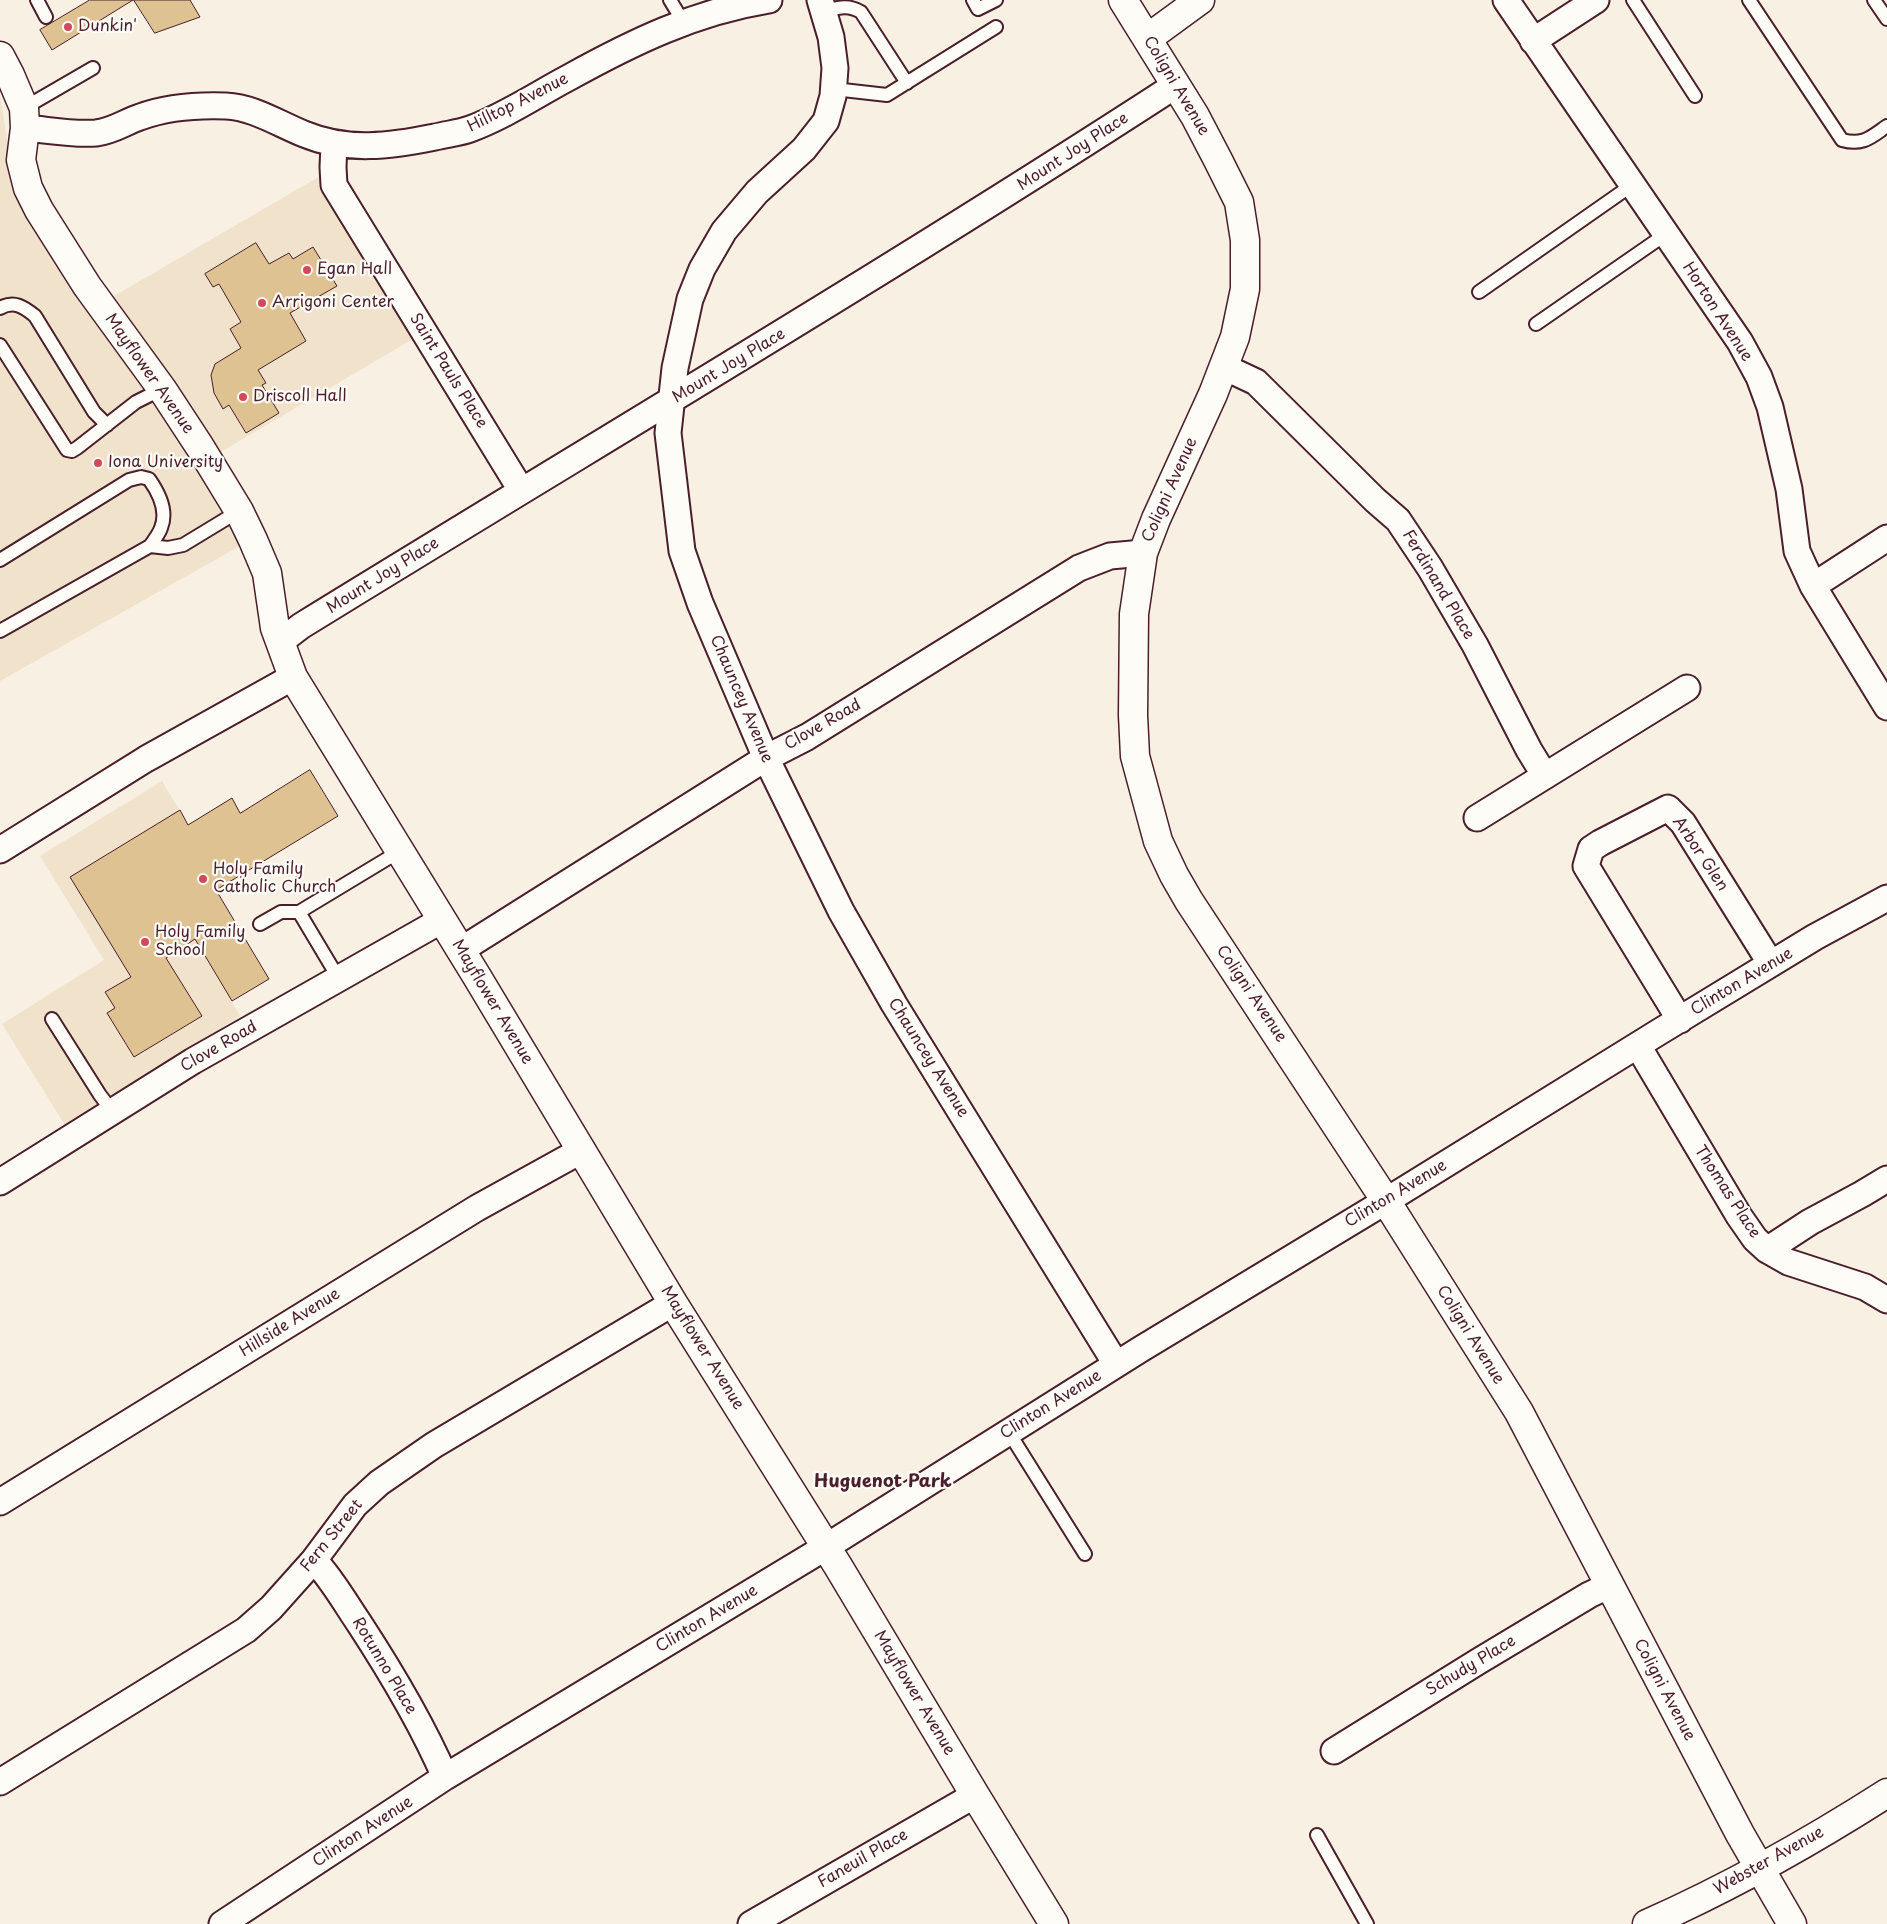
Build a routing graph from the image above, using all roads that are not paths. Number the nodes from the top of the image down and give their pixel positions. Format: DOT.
graph roads {
  1 [pos="37,0"];
  2 [pos="670,0"];
  3 [pos="769,0"];
  4 [pos="972,0"];
  5 [pos="996,0"];
  6 [pos="1123,0"];
  7 [pos="1200,0"];
  8 [pos="1506,0"];
  9 [pos="1596,0"];
  10 [pos="1633,0"];
  11 [pos="1749,0"];
  12 [pos="1874,0"];
  13 [pos="822,5"];
  14 [pos="46,17"];
  15 [pos="1887,20"];
  16 [pos="684,23"];
  17 [pos="996,27"];
  18 [pos="1148,38"];
  19 [pos="1533,41"];
  20 [pos="0,56"];
  21 [pos="93,68"];
  22 [pos="907,83"];
  23 [pos="1176,85"];
  24 [pos="834,89"];
  25 [pos="1695,96"];
  26 [pos="25,118"];
  27 [pos="1887,126"];
  28 [pos="334,144"];
  29 [pos="1632,185"];
  30 [pos="1666,234"];
  31 [pos="1479,292"];
  32 [pos="0,308"];
  33 [pos="1536,324"];
  34 [pos="0,345"];
  35 [pos="1224,367"];
  36 [pos="162,389"];
  37 [pos="672,400"];
  38 [pos="107,425"];
  39 [pos="521,490"];
  40 [pos="239,511"];
  41 [pos="1887,538"];
  42 [pos="150,546"];
  43 [pos="1143,553"];
  44 [pos="0,560"];
  45 [pos="1813,586"];
  46 [pos="0,630"];
  47 [pos="280,642"];
  48 [pos="294,677"];
  49 [pos="1687,688"];
  50 [pos="1887,707"];
  51 [pos="766,758"];
  52 [pos="1545,776"];
  53 [pos="1477,818"];
  54 [pos="0,850"];
  55 [pos="400,851"];
  56 [pos="1887,898"];
  57 [pos="299,912"];
  58 [pos="442,920"];
  59 [pos="260,924"];
  60 [pos="461,950"];
  61 [pos="1771,964"];
  62 [pos="339,978"];
  63 [pos="52,1019"];
  64 [pos="1680,1020"];
  65 [pos="1638,1046"];
  66 [pos="113,1112"];
  67 [pos="582,1150"];
  68 [pos="1887,1179"];
  69 [pos="0,1182"];
  70 [pos="1386,1201"];
  71 [pos="1767,1250"];
  72 [pos="1887,1300"];
  73 [pos="673,1303"];
  74 [pos="1116,1364"];
  75 [pos="1008,1431"];
  76 [pos="0,1502"];
  77 [pos="826,1547"];
  78 [pos="1084,1554"];
  79 [pos="314,1560"];
  80 [pos="1610,1586"];
  81 [pos="1334,1751"];
  82 [pos="445,1778"];
  83 [pos="0,1782"];
  84 [pos="1887,1793"];
  85 [pos="975,1795"];
  86 [pos="1317,1836"];
  87 [pos="1759,1867"];
  88 [pos="222,1924"];
  89 [pos="752,1924"];
  90 [pos="1054,1924"];
  91 [pos="1367,1924"];
  92 [pos="1647,1924"];
  93 [pos="1792,1924"];
  1 -- 14 [label="lane"];
  2 -- 16 [label="lane"];
  3 -- 16 [label="street, Hilltop Avenue"];
  4 -- 5 [label="lane"];
  6 -- 18 [label="street, Coligni Avenue"];
  7 -- 18 [label="street"];
  8 -- 19 [label="street, Horton Avenue"];
  9 -- 19 [label="street"];
  10 -- 25 [label="lane"];
  11 -- 27 [label="lane"];
  12 -- 15 [label="lane"];
  13 -- 22 [label="lane"];
  13 -- 24 [label="street, Chauncey Avenue"];
  16 -- 28 [label="street, Hilltop Avenue"];
  17 -- 22 [label="lane"];
  18 -- 23 [label="street, Coligni Avenue"];
  19 -- 29 [label="street, Horton Avenue"];
  20 -- 26 [label="street, Mayflower Avenue"];
  21 -- 26 [label="lane"];
  22 -- 24 [label="lane"];
  23 -- 35 [label="street, Coligni Avenue"];
  23 -- 37 [label="street, Mount Joy Place"];
  24 -- 37 [label="street, Chauncey Avenue"];
  26 -- 28 [label="street, Hilltop Avenue"];
  26 -- 36 [label="street, Mayflower Avenue"];
  28 -- 39 [label="street, Saint Pauls Place"];
  29 -- 30 [label="street, Horton Avenue"];
  29 -- 31 [label="lane"];
  30 -- 33 [label="lane"];
  30 -- 45 [label="street, Horton Avenue"];
  32 -- 38 [label="lane"];
  34 -- 38 [label="lane"];
  35 -- 43 [label="street, Coligni Avenue"];
  35 -- 52 [label="street, Ferdinand Place"];
  36 -- 38 [label="lane"];
  36 -- 40 [label="street, Mayflower Avenue"];
  37 -- 39 [label="street, Mount Joy Place"];
  37 -- 51 [label="street, Chauncey Avenue"];
  39 -- 47 [label="street, Mount Joy Place"];
  40 -- 42 [label="lane"];
  40 -- 47 [label="street, Mayflower Avenue"];
  41 -- 45 [label="street"];
  42 -- 44 [label="lane"];
  42 -- 46 [label="lane"];
  43 -- 51 [label="street, Clove Road"];
  43 -- 70 [label="street, Coligni Avenue"];
  45 -- 50 [label="street, Horton Avenue"];
  47 -- 48 [label="street, Mayflower Avenue"];
  48 -- 54 [label="street"];
  48 -- 55 [label="street, Mayflower Avenue"];
  49 -- 52 [label="street"];
  51 -- 60 [label="street, Clove Road"];
  51 -- 74 [label="street, Chauncey Avenue"];
  52 -- 53 [label="street"];
  55 -- 57 [label="lane"];
  55 -- 58 [label="street, Mayflower Avenue"];
  56 -- 61 [label="street, Clinton Avenue"];
  57 -- 59 [label="lane"];
  57 -- 62 [label="lane"];
  58 -- 60 [label="street, Mayflower Avenue"];
  58 -- 62 [label="street, Clove Road"];
  60 -- 67 [label="street, Mayflower Avenue"];
  61 -- 64 [label="street, Clinton Avenue"];
  61 -- 64 [label="street, Arbor Glen"];
  62 -- 66 [label="street, Clove Road"];
  63 -- 66 [label="lane"];
  64 -- 65 [label="street, Clinton Avenue"];
  65 -- 70 [label="street, Clinton Avenue"];
  65 -- 71 [label="street, Thomas Place"];
  66 -- 69 [label="street, Clove Road"];
  67 -- 73 [label="street, Mayflower Avenue"];
  67 -- 76 [label="street, Hillside Avenue"];
  68 -- 71 [label="street"];
  70 -- 74 [label="street, Clinton Avenue"];
  70 -- 80 [label="street, Coligni Avenue"];
  71 -- 72 [label="street, Thomas Place"];
  73 -- 77 [label="street, Mayflower Avenue"];
  73 -- 79 [label="street, Fern Street"];
  74 -- 75 [label="street, Clinton Avenue"];
  75 -- 77 [label="street, Clinton Avenue"];
  75 -- 78 [label="lane"];
  77 -- 82 [label="street, Clinton Avenue"];
  77 -- 85 [label="street, Mayflower Avenue"];
  79 -- 82 [label="street, Rotunno Place"];
  79 -- 83 [label="street, Fern Street"];
  80 -- 81 [label="street, Schudy Place"];
  80 -- 87 [label="street, Coligni Avenue"];
  82 -- 88 [label="street, Clinton Avenue"];
  84 -- 87 [label="street, Webster Avenue"];
  85 -- 89 [label="street, Faneuil Place"];
  85 -- 90 [label="street, Mayflower Avenue"];
  86 -- 91 [label="lane"];
  87 -- 92 [label="street, Webster Avenue"];
  87 -- 93 [label="street, Coligni Avenue"];
}
